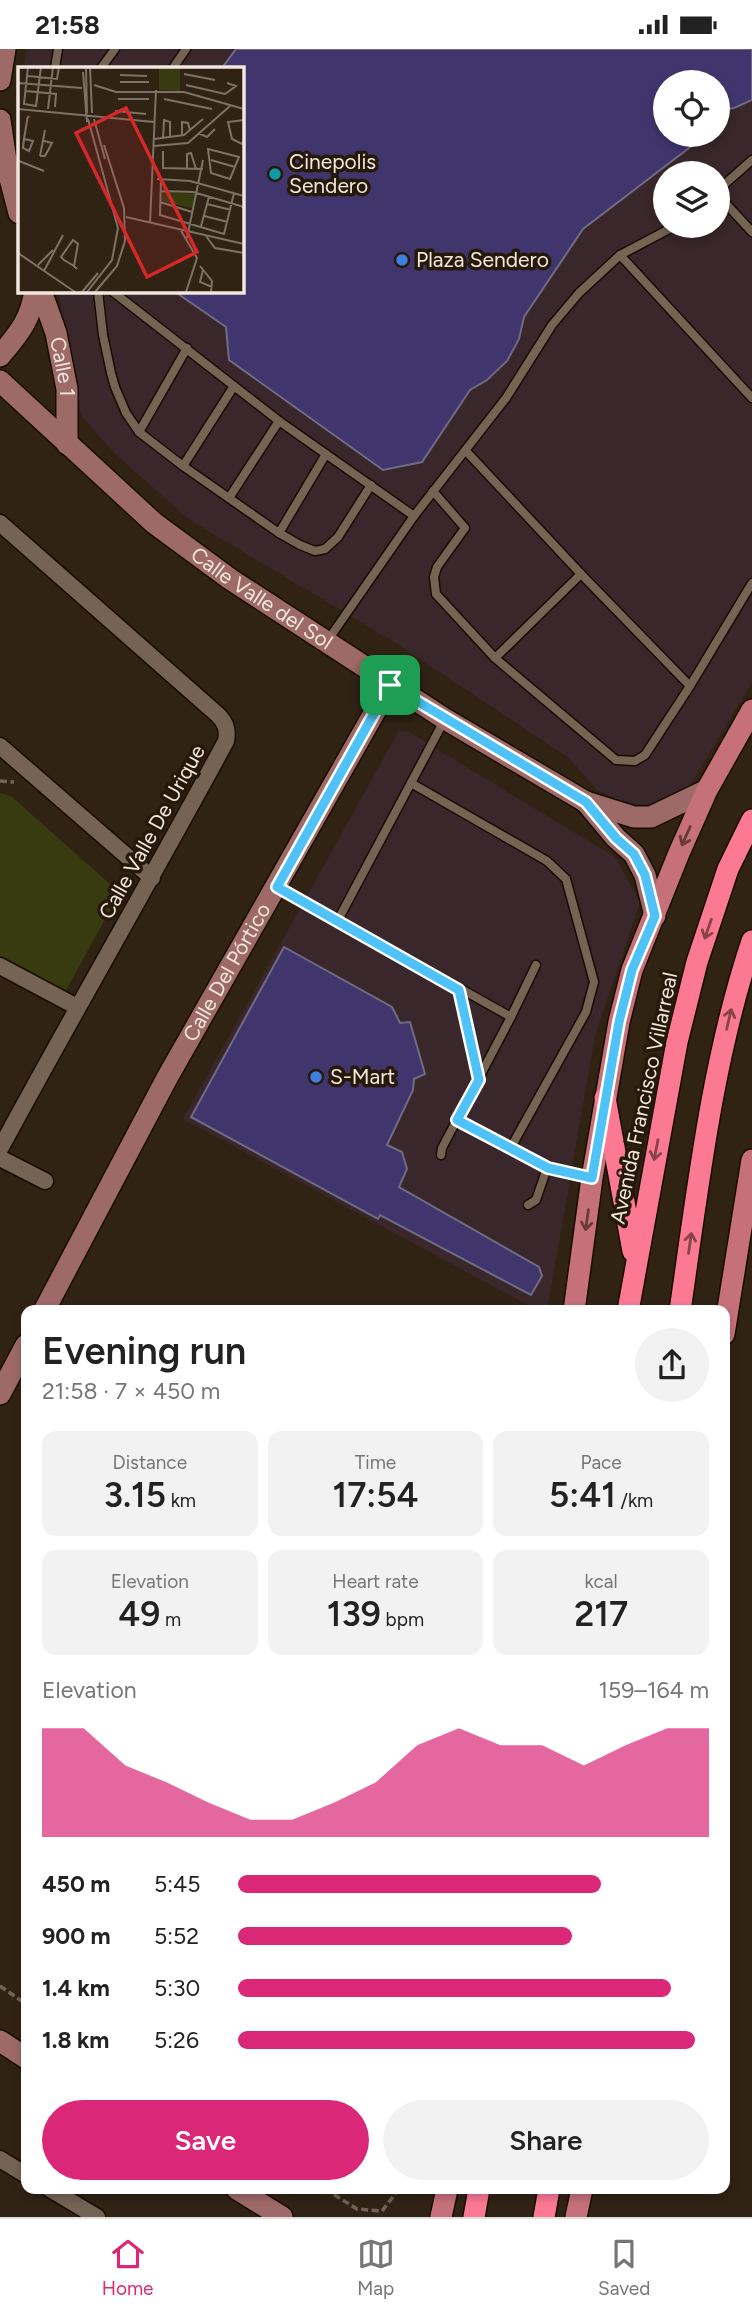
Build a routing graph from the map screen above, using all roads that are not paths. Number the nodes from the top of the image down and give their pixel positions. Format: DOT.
graph roads {
  1 [pos="5,49"];
  2 [pos="58,49"];
  3 [pos="115,49"];
  4 [pos="186,49"];
  5 [pos="55,67"];
  6 [pos="102,67"];
  7 [pos="174,67"];
  8 [pos="0,80"];
  9 [pos="0,120"];
  10 [pos="752,160"];
  11 [pos="730,181"];
  12 [pos="730,207"];
  13 [pos="18,208"];
  14 [pos="752,232"];
  15 [pos="653,238"];
  16 [pos="620,255"];
  17 [pos="35,292"];
  18 [pos="41,292"];
  19 [pos="98,292"];
  20 [pos="113,292"];
  21 [pos="187,348"];
  22 [pos="0,356"];
  23 [pos="0,381"];
  24 [pos="234,386"];
  25 [pos="752,398"];
  26 [pos="279,421"];
  27 [pos="139,432"];
  28 [pos="67,444"];
  29 [pos="466,451"];
  30 [pos="326,454"];
  31 [pos="183,466"];
  32 [pos="371,485"];
  33 [pos="433,491"];
  34 [pos="229,498"];
  35 [pos="414,516"];
  36 [pos="0,523"];
  37 [pos="279,533"];
  38 [pos="581,574"];
  39 [pos="752,583"];
  40 [pos="327,642"];
  41 [pos="495,658"];
  42 [pos="390,685"];
  43 [pos="690,687"];
  44 [pos="752,710"];
  45 [pos="445,719"];
  46 [pos="0,745"];
  47 [pos="411,783"];
  48 [pos="707,790"];
  49 [pos="586,802"];
  50 [pos="752,820"];
  51 [pos="152,878"];
  52 [pos="277,887"];
  53 [pos="655,916"];
  54 [pos="338,920"];
  55 [pos="752,941"];
  56 [pos="536,965"];
  57 [pos="0,966"];
  58 [pos="459,990"];
  59 [pos="77,1007"];
  60 [pos="511,1017"];
  61 [pos="479,1080"];
  62 [pos="606,1098"];
  63 [pos="457,1120"];
  64 [pos="0,1149"];
  65 [pos="510,1149"];
  66 [pos="441,1155"];
  67 [pos="0,1158"];
  68 [pos="752,1160"];
  69 [pos="548,1168"];
  70 [pos="592,1178"];
  71 [pos="45,1181"];
  72 [pos="528,1205"];
  73 [pos="635,1264"];
  74 [pos="47,1305"];
  75 [pos="575,1305"];
  76 [pos="629,1305"];
  77 [pos="681,1305"];
  78 [pos="729,1305"];
  79 [pos="21,1354"];
  80 [pos="0,1394"];
  81 [pos="0,2041"];
  82 [pos="21,2055"];
  83 [pos="0,2159"];
  84 [pos="21,2172"];
  85 [pos="58,2194"];
  86 [pos="245,2194"];
  87 [pos="446,2194"];
  88 [pos="478,2194"];
  89 [pos="548,2194"];
  90 [pos="581,2194"];
  91 [pos="440,2216"];
  92 [pos="97,2217"];
  93 [pos="282,2217"];
  94 [pos="474,2217"];
  95 [pos="544,2217"];
  96 [pos="576,2217"];
  1 -- 8 [label="street"];
  2 -- 5 [label="lane"];
  3 -- 6 [label="lane"];
  4 -- 7 [label="lane"];
  9 -- 13 [label="street"];
  10 -- 11 [label="lane"];
  12 -- 14 [label="lane"];
  15 -- 16 [label="lane"];
  16 -- 25 [label="lane"];
  16 -- 29 [label="lane"];
  17 -- 22 [label="street, Calle 1"];
  18 -- 28 [label="street, Calle 1"];
  19 -- 27 [label="lane"];
  20 -- 21 [label="lane"];
  21 -- 24 [label="lane"];
  21 -- 27 [label="lane"];
  23 -- 28 [label="street, Calle Valle del Sol"];
  24 -- 26 [label="lane"];
  24 -- 31 [label="lane"];
  26 -- 30 [label="lane"];
  26 -- 34 [label="lane"];
  27 -- 31 [label="lane"];
  28 -- 40 [label="street, Calle Valle del Sol"];
  29 -- 33 [label="lane"];
  29 -- 38 [label="lane"];
  30 -- 32 [label="lane"];
  30 -- 37 [label="lane"];
  31 -- 34 [label="lane"];
  32 -- 35 [label="lane"];
  32 -- 37 [label="lane"];
  33 -- 35 [label="lane"];
  33 -- 41 [label="lane"];
  34 -- 37 [label="lane"];
  35 -- 40 [label="lane"];
  36 -- 51 [label="street, Calle Valle De Urique"];
  38 -- 41 [label="lane"];
  38 -- 43 [label="lane"];
  39 -- 43 [label="lane"];
  40 -- 42 [label="street, Calle Valle del Sol"];
  41 -- 43 [label="lane"];
  42 -- 45 [label="street, Calle Valle del Sol"];
  42 -- 52 [label="street, Calle Del Pórtico"];
  44 -- 48 [label="main road, Avenida Francisco Villarreal"];
  45 -- 47 [label="lane"];
  45 -- 49 [label="street, Calle Valle del Sol"];
  46 -- 51 [label="street"];
  47 -- 54 [label="lane"];
  47 -- 65 [label="lane"];
  48 -- 49 [label="street, Calle Valle del Sol"];
  48 -- 53 [label="main road, Avenida Francisco Villarreal, one-way"];
  49 -- 53 [label="street, Calle Valle del Sol"];
  50 -- 73 [label="highway, Avenida Francisco Villarreal, one-way"];
  51 -- 59 [label="street, Calle Valle De Urique"];
  52 -- 54 [label="lane"];
  52 -- 74 [label="street, Calle Del Pórtico"];
  53 -- 62 [label="main road, Avenida Francisco Villarreal"];
  54 -- 58 [label="lane"];
  77 -- 55 [label="highway, one-way"];
  56 -- 60 [label="lane"];
  57 -- 59 [label="street"];
  58 -- 60 [label="lane"];
  58 -- 61 [label="lane"];
  59 -- 64 [label="street, Calle Valle De Urique"];
  60 -- 61 [label="lane"];
  61 -- 63 [label="lane"];
  62 -- 70 [label="main road, Avenida Francisco Villarreal"];
  62 -- 73 [label="highway"];
  63 -- 65 [label="lane"];
  63 -- 66 [label="lane"];
  65 -- 69 [label="lane"];
  67 -- 71 [label="street"];
  68 -- 78 [label="main road"];
  69 -- 70 [label="lane"];
  69 -- 72 [label="lane"];
  70 -- 75 [label="main road, Avenida Francisco Villarreal, one-way"];
  73 -- 76 [label="highway, Avenida Francisco Villarreal"];
  79 -- 80 [label="street"];
  81 -- 82 [label="street"];
  83 -- 84 [label="street"];
  85 -- 92 [label="street"];
  86 -- 93 [label="street"];
  87 -- 91 [label="main road"];
  88 -- 94 [label="highway"];
  89 -- 95 [label="highway"];
  90 -- 96 [label="main road"];
}
